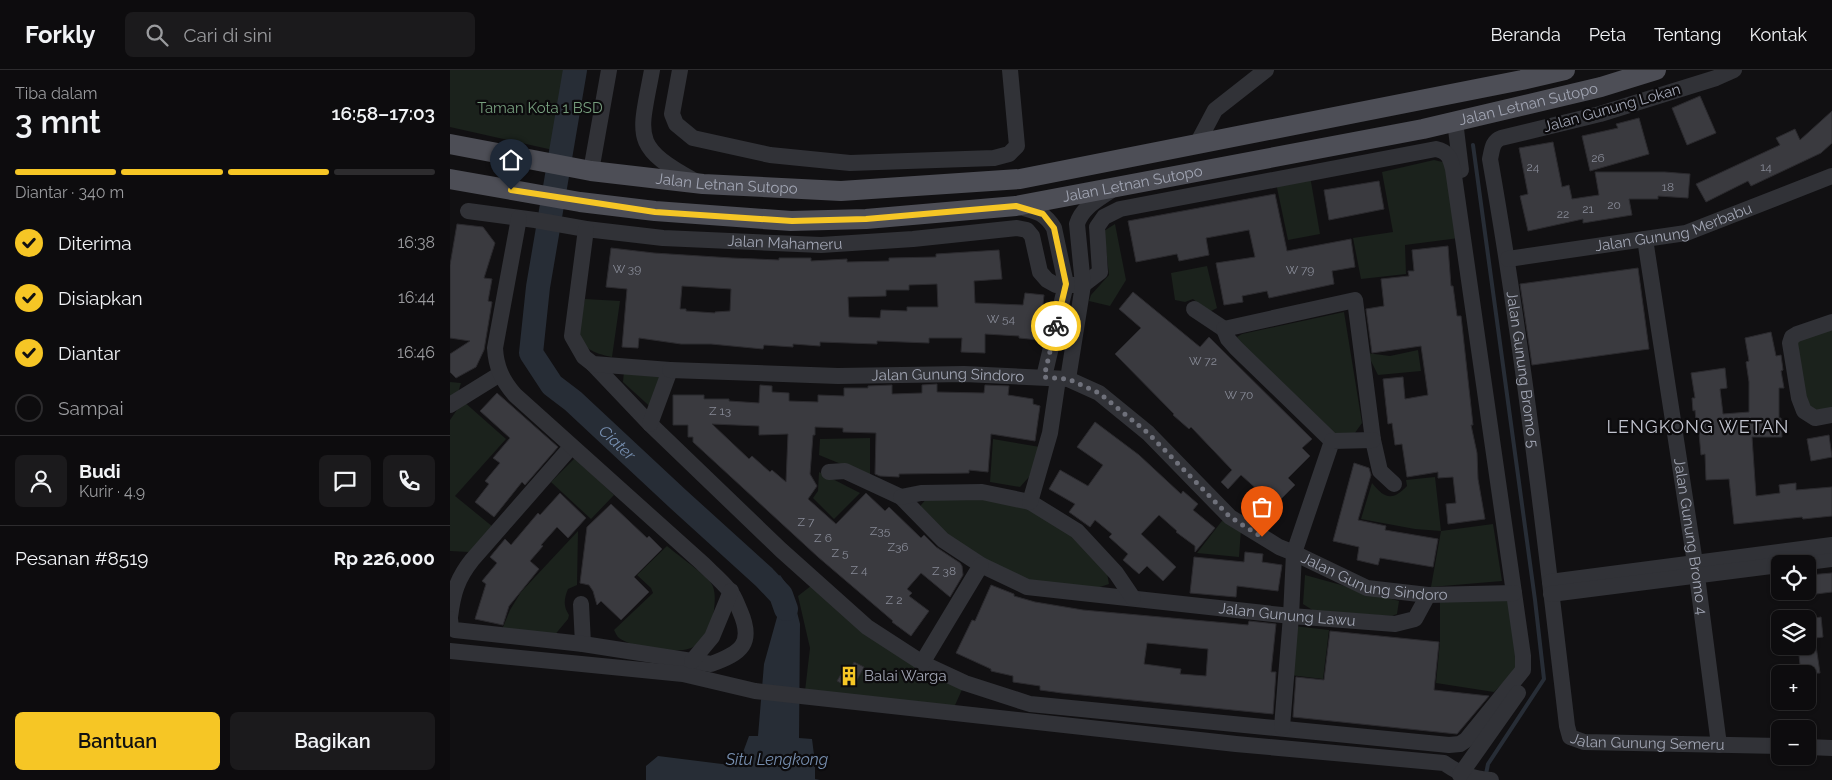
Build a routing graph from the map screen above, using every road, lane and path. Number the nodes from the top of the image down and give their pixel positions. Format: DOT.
graph roads {
  1 [pos="609,70"];
  2 [pos="652,70"];
  3 [pos="680,70"];
  4 [pos="1010,70"];
  5 [pos="1243,70"];
  6 [pos="1565,70"];
  7 [pos="1656,70"];
  8 [pos="1734,70"];
  9 [pos="1264,71"];
  10 [pos="1520,75"];
  11 [pos="1455,121"];
  12 [pos="1207,136"];
  13 [pos="450,144"];
  14 [pos="1492,147"];
  15 [pos="585,170"];
  16 [pos="1832,176"];
  17 [pos="450,179"];
  18 [pos="703,184"];
  19 [pos="1115,188"];
  20 [pos="1016,206"];
  21 [pos="468,211"];
  22 [pos="527,219"];
  23 [pos="586,229"];
  24 [pos="1645,239"];
  25 [pos="1508,259"];
  26 [pos="1066,284"];
  27 [pos="1083,285"];
  28 [pos="1194,309"];
  29 [pos="1832,322"];
  30 [pos="1224,329"];
  31 [pos="593,364"];
  32 [pos="670,370"];
  33 [pos="500,374"];
  34 [pos="1057,378"];
  35 [pos="450,404"];
  36 [pos="1832,415"];
  37 [pos="650,424"];
  38 [pos="1373,440"];
  39 [pos="1332,441"];
  40 [pos="571,447"];
  41 [pos="829,472"];
  42 [pos="1394,484"];
  43 [pos="901,497"];
  44 [pos="1030,502"];
  45 [pos="1832,545"];
  46 [pos="1294,553"];
  47 [pos="1832,559"];
  48 [pos="1816,561"];
  49 [pos="981,565"];
  50 [pos="1771,565"];
  51 [pos="1696,569"];
  52 [pos="1551,588"];
  53 [pos="731,592"];
  54 [pos="1514,593"];
  55 [pos="1428,595"];
  56 [pos="1133,598"];
  57 [pos="581,604"];
  58 [pos="1291,616"];
  59 [pos="450,618"];
  60 [pos="583,644"];
  61 [pos="450,651"];
  62 [pos="692,661"];
  63 [pos="922,663"];
  64 [pos="1282,728"];
  65 [pos="1719,745"];
  66 [pos="1771,746"];
  67 [pos="1816,747"];
  68 [pos="1832,748"];
  69 [pos="1468,777"];
  70 [pos="1491,780"];
  1 -- 15 [label="street"];
  2 -- 18 [label="street"];
  3 -- 4 [label="street"];
  5 -- 9 [label="street"];
  6 -- 10 [label="main road, Jalan Letnan Sutopo"];
  7 -- 11 [label="main road, Jalan Letnan Sutopo"];
  8 -- 14 [label="street, Jalan Gunung Lokan"];
  9 -- 12 [label="street"];
  10 -- 12 [label="main road, Jalan Letnan Sutopo"];
  11 -- 19 [label="main road, Jalan Letnan Sutopo"];
  11 -- 69 [label="street"];
  12 -- 18 [label="main road, Jalan Letnan Sutopo"];
  13 -- 15 [label="main road, Jalan Letnan Sutopo"];
  14 -- 25 [label="street, Jalan Gunung Bromo 5"];
  15 -- 18 [label="main road, Jalan Letnan Sutopo"];
  16 -- 24 [label="street, Jalan Gunung Merbabu"];
  17 -- 20 [label="main road, Jalan Letnan Sutopo"];
  19 -- 20 [label="main road, Jalan Letnan Sutopo"];
  19 -- 27 [label="street"];
  20 -- 26 [label="street"];
  21 -- 22 [label="street, Jalan Mahameru"];
  22 -- 23 [label="street, Jalan Mahameru"];
  22 -- 33 [label="street"];
  23 -- 26 [label="street, Jalan Mahameru"];
  23 -- 31 [label="street"];
  24 -- 25 [label="street, Jalan Gunung Merbabu"];
  24 -- 51 [label="street, Jalan Gunung Bromo 4"];
  25 -- 52 [label="street, Jalan Gunung Bromo 5"];
  26 -- 27 [label="street, Jalan Mahameru"];
  26 -- 34 [label="street"];
  27 -- 34 [label="street"];
  27 -- 54 [label="street"];
  28 -- 30 [label="street"];
  29 -- 36 [label="street"];
  30 -- 38 [label="street"];
  30 -- 39 [label="street"];
  31 -- 32 [label="street, Jalan Gunung Sindoro"];
  31 -- 37 [label="street"];
  32 -- 34 [label="street, Jalan Gunung Sindoro"];
  32 -- 37 [label="street"];
  33 -- 35 [label="street"];
  33 -- 40 [label="street"];
  34 -- 44 [label="street"];
  34 -- 46 [label="street, Jalan Gunung Sindoro"];
  37 -- 63 [label="street"];
  38 -- 39 [label="street"];
  38 -- 42 [label="street"];
  39 -- 46 [label="street"];
  40 -- 53 [label="street"];
  40 -- 59 [label="street"];
  41 -- 43 [label="street, Jalan Gunung Lawu"];
  43 -- 44 [label="street"];
  43 -- 49 [label="street, Jalan Gunung Lawu"];
  44 -- 56 [label="street"];
  45 -- 51 [label="street"];
  46 -- 55 [label="street, Jalan Gunung Sindoro"];
  46 -- 58 [label="street"];
  47 -- 48 [label="street"];
  49 -- 56 [label="street, Jalan Gunung Lawu"];
  49 -- 63 [label="street"];
  50 -- 51 [label="street"];
  51 -- 52 [label="street"];
  51 -- 65 [label="street, Jalan Gunung Bromo 4"];
  52 -- 65 [label="street, Jalan Gunung Semeru"];
  53 -- 62 [label="street"];
  53 -- 62 [label="street"];
  54 -- 55 [label="street, Jalan Gunung Sindoro"];
  54 -- 64 [label="street"];
  55 -- 58 [label="street, Jalan Gunung Lawu"];
  56 -- 58 [label="street, Jalan Gunung Lawu"];
  57 -- 60 [label="street"];
  58 -- 64 [label="street"];
  59 -- 60 [label="street"];
  60 -- 62 [label="street"];
  61 -- 69 [label="street"];
  63 -- 64 [label="street"];
  65 -- 66 [label="street, Jalan Gunung Semeru"];
  67 -- 68 [label="street"];
  69 -- 70 [label="street"];
}
